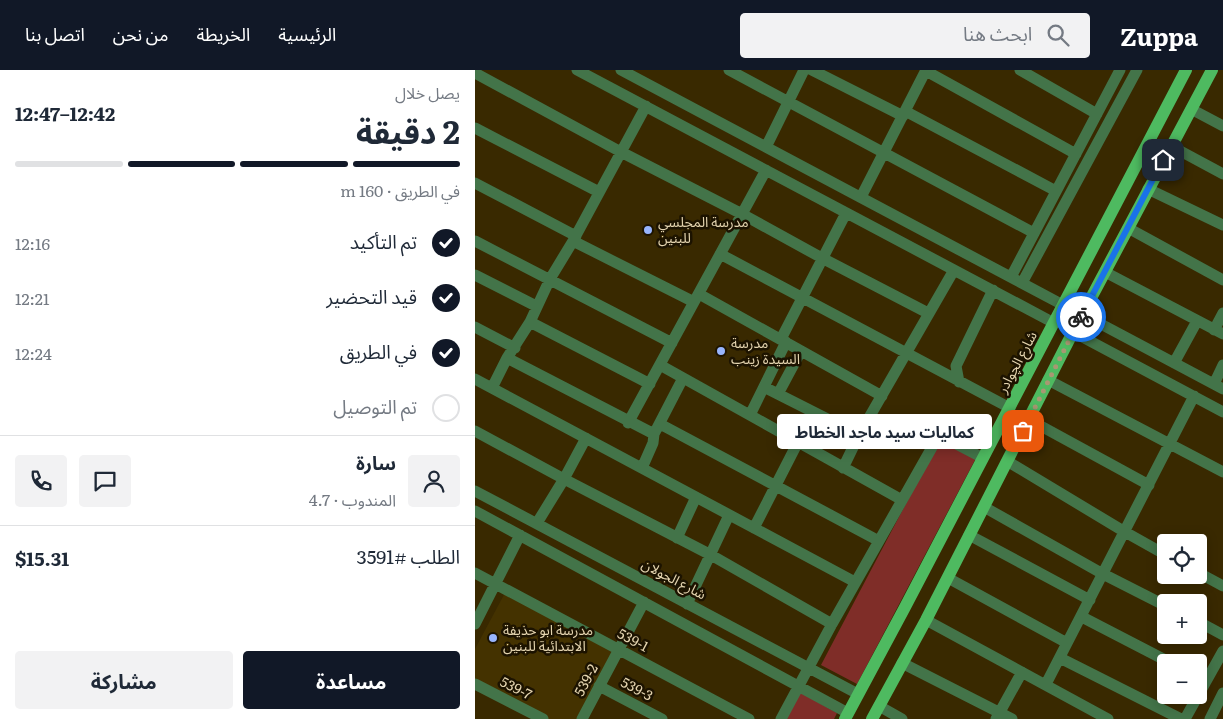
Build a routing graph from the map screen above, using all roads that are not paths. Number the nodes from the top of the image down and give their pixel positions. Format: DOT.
graph roads {
  1 [pos="577,70"];
  2 [pos="621,70"];
  3 [pos="804,70"];
  4 [pos="812,70"];
  5 [pos="1020,70"];
  6 [pos="1121,70"];
  7 [pos="1186,70"];
  8 [pos="1212,70"];
  9 [pos="735,71"];
  10 [pos="923,72"];
  11 [pos="1132,72"];
  12 [pos="475,73"];
  13 [pos="788,102"];
  14 [pos="646,106"];
  15 [pos="1191,110"];
  16 [pos="904,114"];
  17 [pos="1097,114"];
  18 [pos="1223,126"];
  19 [pos="475,128"];
  20 [pos="1171,146"];
  21 [pos="766,147"];
  22 [pos="621,152"];
  23 [pos="884,152"];
  24 [pos="1076,154"];
  25 [pos="801,166"];
  26 [pos="767,170"];
  27 [pos="1223,174"];
  28 [pos="475,183"];
  29 [pos="791,184"];
  30 [pos="1148,189"];
  31 [pos="599,192"];
  32 [pos="1056,192"];
  33 [pos="861,197"];
  34 [pos="846,213"];
  35 [pos="743,214"];
  36 [pos="1223,225"];
  37 [pos="1128,228"];
  38 [pos="1034,233"];
  39 [pos="575,239"];
  40 [pos="475,241"];
  41 [pos="721,254"];
  42 [pos="822,258"];
  43 [pos="954,270"];
  44 [pos="1105,272"];
  45 [pos="475,275"];
  46 [pos="1011,277"];
  47 [pos="550,279"];
  48 [pos="1223,280"];
  49 [pos="1023,283"];
  50 [pos="993,290"];
  51 [pos="697,298"];
  52 [pos="802,299"];
  53 [pos="1063,305"];
  54 [pos="536,306"];
  55 [pos="928,313"];
  56 [pos="1223,313"];
  57 [pos="1082,314"];
  58 [pos="1197,321"];
  59 [pos="530,322"];
  60 [pos="1055,323"];
  61 [pos="475,327"];
  62 [pos="1073,332"];
  63 [pos="1219,332"];
  64 [pos="783,341"];
  65 [pos="672,343"];
  66 [pos="515,348"];
  67 [pos="801,351"];
  68 [pos="905,354"];
  69 [pos="507,358"];
  70 [pos="1175,363"];
  71 [pos="1223,364"];
  72 [pos="660,365"];
  73 [pos="683,378"];
  74 [pos="475,379"];
  75 [pos="1048,380"];
  76 [pos="959,382"];
  77 [pos="649,384"];
  78 [pos="765,387"];
  79 [pos="1218,387"];
  80 [pos="492,388"];
  81 [pos="778,394"];
  82 [pos="882,396"];
  83 [pos="1194,396"];
  84 [pos="1010,408"];
  85 [pos="1223,412"];
  86 [pos="750,415"];
  87 [pos="1029,419"];
  88 [pos="628,422"];
  89 [pos="660,424"];
  90 [pos="475,430"];
  91 [pos="997,432"];
  92 [pos="654,434"];
  93 [pos="859,435"];
  94 [pos="586,438"];
  95 [pos="798,442"];
  96 [pos="1017,442"];
  97 [pos="1171,444"];
  98 [pos="983,458"];
  99 [pos="1007,461"];
  100 [pos="642,468"];
  101 [pos="843,468"];
  102 [pos="1223,472"];
  103 [pos="564,479"];
  104 [pos="775,485"];
  105 [pos="1149,485"];
  106 [pos="475,491"];
  107 [pos="696,497"];
  108 [pos="902,500"];
  109 [pos="985,507"];
  110 [pos="475,511"];
  111 [pos="729,515"];
  112 [pos="537,524"];
  113 [pos="754,528"];
  114 [pos="1125,532"];
  115 [pos="554,533"];
  116 [pos="520,535"];
  117 [pos="969,535"];
  118 [pos="677,538"];
  119 [pos="879,541"];
  120 [pos="545,548"];
  121 [pos="1157,550"];
  122 [pos="711,555"];
  123 [pos="475,572"];
  124 [pos="1103,574"];
  125 [pos="1207,577"];
  126 [pos="947,578"];
  127 [pos="855,582"];
  128 [pos="495,584"];
  129 [pos="1223,586"];
  130 [pos="1090,600"];
  131 [pos="1157,601"];
  132 [pos="644,602"];
  133 [pos="687,604"];
  134 [pos="1082,616"];
  135 [pos="926,620"];
  136 [pos="475,623"];
  137 [pos="832,624"];
  138 [pos="1207,626"];
  139 [pos="1223,635"];
  140 [pos="1067,642"];
  141 [pos="619,649"];
  142 [pos="1223,651"];
  143 [pos="1157,656"];
  144 [pos="1060,658"];
  145 [pos="902,663"];
  146 [pos="808,668"];
  147 [pos="1218,670"];
  148 [pos="1022,672"];
  149 [pos="1207,677"];
  150 [pos="475,684"];
  151 [pos="1046,684"];
  152 [pos="599,686"];
  153 [pos="799,686"];
  154 [pos="1223,693"];
  155 [pos="858,694"];
  156 [pos="1192,704"];
  157 [pos="879,706"];
  158 [pos="847,716"];
  159 [pos="998,716"];
  160 [pos="543,719"];
  161 [pos="582,719"];
  162 [pos="661,719"];
  163 [pos="749,719"];
  164 [pos="781,719"];
  165 [pos="872,719"];
  166 [pos="902,719"];
  167 [pos="1012,719"];
  168 [pos="1108,719"];
  169 [pos="1181,719"];
  170 [pos="1185,719"];
  171 [pos="1210,719"];
  1 -- 14 [label="street"];
  2 -- 21 [label="street"];
  3 -- 13 [label="street"];
  4 -- 16 [label="street"];
  5 -- 17 [label="street"];
  6 -- 17 [label="street"];
  7 -- 53 [label="main road, شارع الچوادر"];
  8 -- 15 [label="main road"];
  9 -- 13 [label="street"];
  10 -- 16 [label="street"];
  10 -- 24 [label="street"];
  11 -- 49 [label="street"];
  12 -- 22 [label="street"];
  13 -- 21 [label="street"];
  13 -- 23 [label="street"];
  14 -- 22 [label="street"];
  14 -- 26 [label="street"];
  15 -- 18 [label="street"];
  15 -- 20 [label="main road"];
  16 -- 23 [label="street"];
  16 -- 32 [label="street"];
  17 -- 24 [label="street"];
  19 -- 31 [label="street"];
  20 -- 27 [label="street"];
  20 -- 30 [label="main road"];
  21 -- 25 [label="street"];
  22 -- 31 [label="street"];
  22 -- 35 [label="street"];
  23 -- 33 [label="street"];
  23 -- 38 [label="street"];
  24 -- 32 [label="street"];
  25 -- 29 [label="street"];
  25 -- 33 [label="street"];
  26 -- 29 [label="street"];
  26 -- 35 [label="street"];
  28 -- 39 [label="street"];
  29 -- 34 [label="street"];
  30 -- 36 [label="street"];
  30 -- 37 [label="main road"];
  31 -- 39 [label="street"];
  32 -- 38 [label="street"];
  33 -- 46 [label="street"];
  34 -- 42 [label="street"];
  34 -- 43 [label="street"];
  35 -- 41 [label="street"];
  35 -- 42 [label="street"];
  37 -- 44 [label="main road"];
  37 -- 48 [label="street"];
  38 -- 46 [label="street"];
  39 -- 47 [label="street"];
  39 -- 51 [label="street"];
  40 -- 47 [label="street"];
  41 -- 51 [label="street"];
  41 -- 52 [label="street"];
  42 -- 52 [label="street"];
  42 -- 55 [label="street"];
  43 -- 50 [label="street"];
  43 -- 55 [label="street"];
  44 -- 57 [label="main road"];
  44 -- 58 [label="street"];
  45 -- 54 [label="street"];
  46 -- 49 [label="street"];
  47 -- 54 [label="street"];
  47 -- 65 [label="street"];
  49 -- 53 [label="street"];
  50 -- 60 [label="street"];
  50 -- 76 [label="street"];
  51 -- 64 [label="street"];
  51 -- 65 [label="street"];
  52 -- 64 [label="street"];
  52 -- 68 [label="street"];
  53 -- 60 [label="main road, شارع الچوادر"];
  54 -- 59 [label="street"];
  55 -- 68 [label="street"];
  56 -- 63 [label="street"];
  57 -- 62 [label="main road"];
  57 -- 70 [label="street"];
  58 -- 63 [label="street"];
  58 -- 70 [label="street"];
  59 -- 66 [label="street"];
  59 -- 77 [label="street"];
  60 -- 84 [label="main road, شارع الچوادر"];
  61 -- 66 [label="street"];
  62 -- 75 [label="main road"];
  62 -- 83 [label="street"];
  64 -- 67 [label="street"];
  64 -- 78 [label="street"];
  65 -- 72 [label="street"];
  66 -- 69 [label="street"];
  67 -- 81 [label="street"];
  67 -- 82 [label="street"];
  68 -- 76 [label="street"];
  68 -- 82 [label="street"];
  69 -- 80 [label="street"];
  69 -- 88 [label="street"];
  70 -- 79 [label="street"];
  71 -- 79 [label="street"];
  72 -- 73 [label="street"];
  72 -- 77 [label="street"];
  73 -- 86 [label="street"];
  73 -- 89 [label="street"];
  74 -- 80 [label="street"];
  75 -- 87 [label="main road"];
  75 -- 97 [label="street"];
  76 -- 84 [label="street"];
  77 -- 88 [label="street"];
  78 -- 81 [label="street"];
  78 -- 86 [label="street"];
  80 -- 94 [label="street"];
  81 -- 93 [label="street"];
  82 -- 93 [label="street"];
  83 -- 85 [label="street"];
  83 -- 97 [label="street"];
  84 -- 91 [label="main road, شارع الچوادر"];
  86 -- 95 [label="street"];
  87 -- 96 [label="main road"];
  87 -- 105 [label="street"];
  88 -- 92 [label="street"];
  89 -- 92 [label="street"];
  89 -- 104 [label="street"];
  90 -- 103 [label="street"];
  91 -- 96 [label="main road"];
  91 -- 98 [label="main road, شارع الچوادر"];
  92 -- 100 [label="street"];
  93 -- 101 [label="street"];
  94 -- 100 [label="street"];
  94 -- 103 [label="street"];
  95 -- 101 [label="street"];
  95 -- 104 [label="street"];
  96 -- 99 [label="main road"];
  97 -- 102 [label="street"];
  97 -- 105 [label="street"];
  98 -- 108 [label="street"];
  98 -- 155 [label="main road, شارع الچوادر"];
  99 -- 109 [label="main road"];
  99 -- 114 [label="street"];
  100 -- 107 [label="street"];
  101 -- 108 [label="street"];
  103 -- 112 [label="street"];
  103 -- 118 [label="street"];
  104 -- 113 [label="street"];
  104 -- 119 [label="street"];
  105 -- 114 [label="street"];
  106 -- 112 [label="street, شارع الجولان"];
  107 -- 111 [label="street"];
  107 -- 118 [label="street"];
  108 -- 119 [label="street"];
  109 -- 117 [label="main road"];
  109 -- 124 [label="street"];
  110 -- 116 [label="street"];
  111 -- 113 [label="street"];
  111 -- 122 [label="street"];
  112 -- 115 [label="street, شارع الجولان"];
  113 -- 127 [label="street"];
  114 -- 121 [label="street"];
  114 -- 124 [label="street"];
  115 -- 120 [label="street"];
  115 -- 133 [label="street, شارع الجولان"];
  116 -- 120 [label="street"];
  116 -- 128 [label="street"];
  117 -- 126 [label="main road"];
  117 -- 130 [label="street"];
  118 -- 122 [label="street"];
  119 -- 127 [label="street"];
  120 -- 132 [label="street"];
  122 -- 133 [label="street"];
  122 -- 137 [label="street"];
  123 -- 128 [label="street, 539-1"];
  124 -- 130 [label="street"];
  124 -- 131 [label="street"];
  125 -- 129 [label="street"];
  126 -- 135 [label="main road"];
  126 -- 140 [label="street"];
  127 -- 137 [label="street"];
  128 -- 136 [label="street"];
  128 -- 141 [label="street, 539-1"];
  130 -- 134 [label="street"];
  132 -- 141 [label="street, 539-2"];
  132 -- 153 [label="street"];
  133 -- 146 [label="street, شارع الجولان"];
  134 -- 140 [label="street"];
  134 -- 143 [label="street"];
  135 -- 145 [label="main road"];
  135 -- 148 [label="street"];
  137 -- 146 [label="street"];
  138 -- 139 [label="street"];
  140 -- 144 [label="street"];
  141 -- 152 [label="street, 539-2"];
  141 -- 163 [label="street, 539-1"];
  142 -- 147 [label="street"];
  144 -- 151 [label="street"];
  144 -- 169 [label="street"];
  145 -- 157 [label="main road"];
  145 -- 159 [label="street"];
  146 -- 153 [label="street"];
  146 -- 155 [label="street, شارع الجولان"];
  147 -- 149 [label="street"];
  148 -- 151 [label="street"];
  148 -- 159 [label="street"];
  150 -- 160 [label="street, 539-7"];
  151 -- 168 [label="street"];
  152 -- 161 [label="street, 539-2"];
  152 -- 162 [label="street, 539-3"];
  153 -- 158 [label="street"];
  153 -- 164 [label="street"];
  154 -- 171 [label="street"];
  155 -- 158 [label="main road, شارع الچوادر"];
  156 -- 170 [label="street"];
  157 -- 165 [label="main road"];
  157 -- 166 [label="street"];
  159 -- 167 [label="street"];
}
